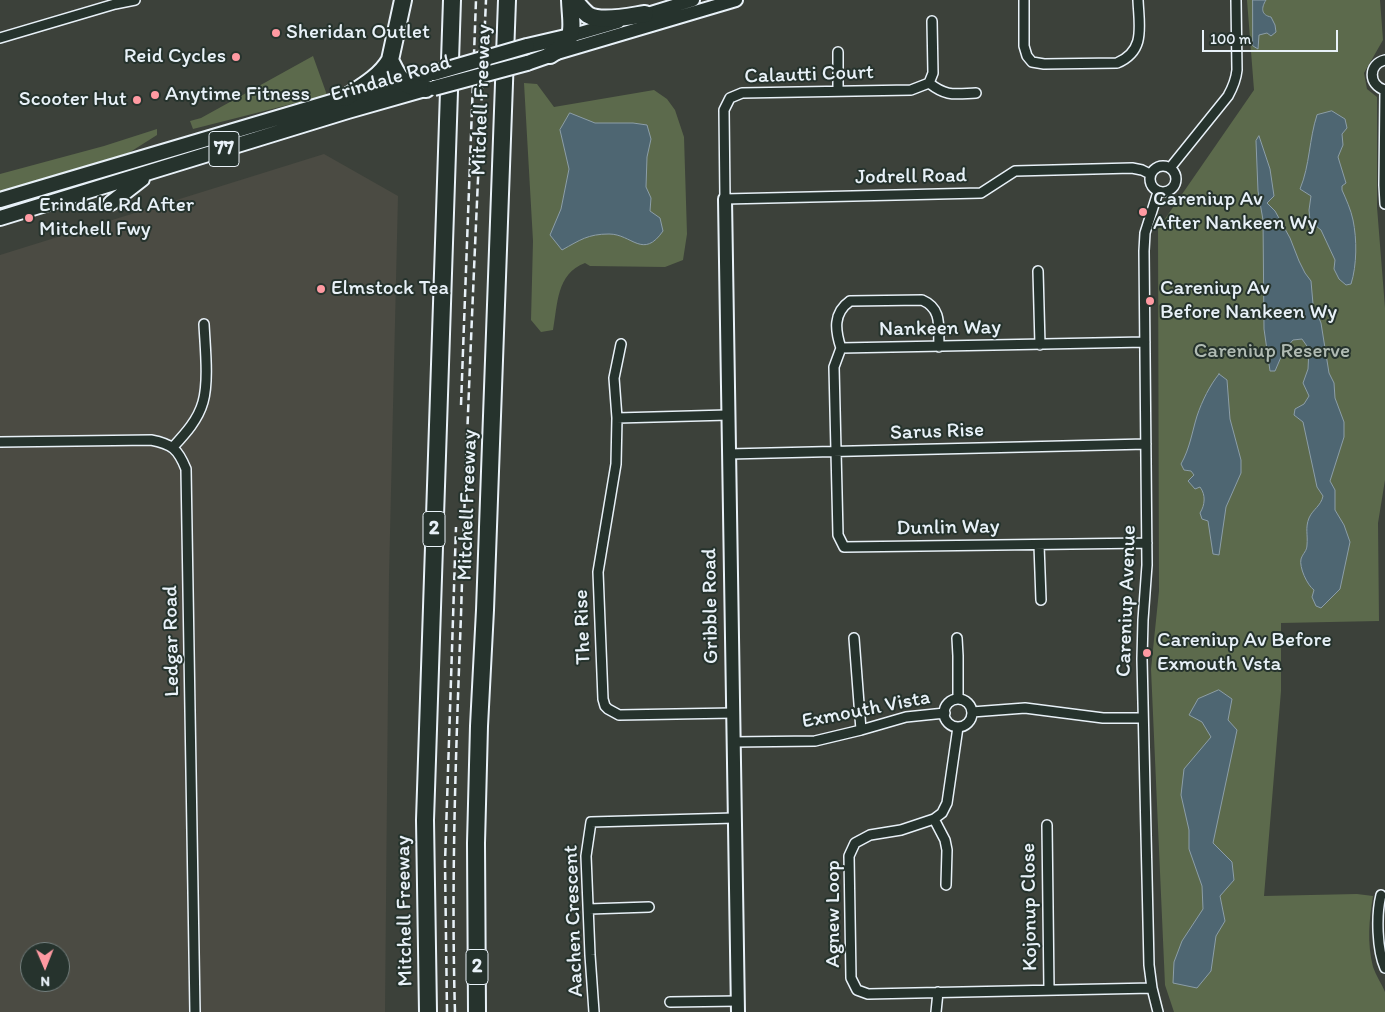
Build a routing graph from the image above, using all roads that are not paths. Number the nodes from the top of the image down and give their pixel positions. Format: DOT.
graph roads {
  1 [pos="135,0"];
  2 [pos="403,0"];
  3 [pos="452,0"];
  4 [pos="507,0"];
  5 [pos="570,0"];
  6 [pos="574,0"];
  7 [pos="694,0"];
  8 [pos="736,0"];
  9 [pos="1024,0"];
  10 [pos="1138,0"];
  11 [pos="1236,0"];
  12 [pos="114,2"];
  13 [pos="646,14"];
  14 [pos="932,21"];
  15 [pos="570,36"];
  16 [pos="0,38"];
  17 [pos="838,52"];
  18 [pos="550,55"];
  19 [pos="390,60"];
  20 [pos="1385,60"];
  21 [pos="401,82"];
  22 [pos="929,83"];
  23 [pos="430,88"];
  24 [pos="1385,90"];
  25 [pos="838,91"];
  26 [pos="976,94"];
  27 [pos="345,98"];
  28 [pos="1170,168"];
  29 [pos="158,170"];
  30 [pos="1150,174"];
  31 [pos="1384,185"];
  32 [pos="1158,192"];
  33 [pos="725,199"];
  34 [pos="0,200"];
  35 [pos="111,203"];
  36 [pos="1385,204"];
  37 [pos="0,218"];
  38 [pos="1038,271"];
  39 [pos="204,324"];
  40 [pos="1145,342"];
  41 [pos="620,344"];
  42 [pos="1040,345"];
  43 [pos="939,347"];
  44 [pos="841,348"];
  45 [pos="728,415"];
  46 [pos="617,418"];
  47 [pos="0,442"];
  48 [pos="1146,444"];
  49 [pos="173,447"];
  50 [pos="836,452"];
  51 [pos="729,454"];
  52 [pos="1147,543"];
  53 [pos="1039,545"];
  54 [pos="1041,600"];
  55 [pos="854,638"];
  56 [pos="957,638"];
  57 [pos="958,699"];
  58 [pos="972,712"];
  59 [pos="733,713"];
  60 [pos="944,713"];
  61 [pos="1142,718"];
  62 [pos="958,727"];
  63 [pos="861,730"];
  64 [pos="733,742"];
  65 [pos="734,818"];
  66 [pos="934,819"];
  67 [pos="1047,825"];
  68 [pos="946,885"];
  69 [pos="1382,895"];
  70 [pos="649,907"];
  71 [pos="589,909"];
  72 [pos="477,922"];
  73 [pos="1382,941"];
  74 [pos="1385,968"];
  75 [pos="1152,988"];
  76 [pos="1049,990"];
  77 [pos="938,992"];
  78 [pos="670,1002"];
  79 [pos="738,1006"];
  80 [pos="195,1012"];
  81 [pos="428,1012"];
  82 [pos="477,1012"];
  83 [pos="489,1012"];
  84 [pos="594,1012"];
  85 [pos="936,1012"];
  86 [pos="1158,1012"];
  1 -- 12 [label="street"];
  2 -- 19 [label="highway"];
  3 -- 81 [label="highway, Mitchell Freeway / 2"];
  4 -- 72 [label="highway, Mitchell Freeway / 2"];
  5 -- 15 [label="highway"];
  6 -- 13 [label="highway"];
  7 -- 13 [label="street, Erindale Road / 77"];
  8 -- 18 [label="street, Erindale Road / 77"];
  9 -- 10 [label="street"];
  11 -- 28 [label="street"];
  12 -- 16 [label="street"];
  13 -- 15 [label="street, Erindale Road / 77"];
  14 -- 22 [label="street"];
  15 -- 18 [label="highway"];
  15 -- 21 [label="main road, Erindale Road / 77, bridge"];
  17 -- 25 [label="street"];
  18 -- 23 [label="main road, Erindale Road / 77, bridge"];
  19 -- 21 [label="highway"];
  19 -- 27 [label="highway"];
  20 -- 24 [label="street"];
  21 -- 23 [label="highway"];
  21 -- 27 [label="main road, Erindale Road / 77"];
  22 -- 25 [label="street, Calautti Court"];
  22 -- 26 [label="street"];
  23 -- 29 [label="main road, Erindale Road / 77"];
  24 -- 31 [label="street"];
  25 -- 33 [label="street, Calautti Court"];
  27 -- 34 [label="main road, Erindale Road / 77"];
  28 -- 30 [label="street"];
  28 -- 32 [label="street"];
  29 -- 35 [label="main road"];
  29 -- 37 [label="main road, Erindale Road / 77"];
  30 -- 32 [label="street"];
  30 -- 33 [label="street, Jodrell Road"];
  31 -- 36 [label="street"];
  32 -- 40 [label="street, Careniup Avenue"];
  33 -- 45 [label="street, Gribble Road"];
  38 -- 42 [label="street"];
  39 -- 49 [label="street"];
  40 -- 42 [label="street, Nankeen Way"];
  40 -- 48 [label="street, Careniup Avenue"];
  41 -- 46 [label="street, The Rise"];
  42 -- 43 [label="street, Nankeen Way"];
  43 -- 44 [label="street, Nankeen Way"];
  43 -- 44 [label="street"];
  44 -- 50 [label="street"];
  45 -- 46 [label="street"];
  45 -- 51 [label="street, Gribble Road"];
  46 -- 59 [label="street, The Rise"];
  47 -- 49 [label="street"];
  48 -- 50 [label="street, Sarus Rise"];
  48 -- 52 [label="street, Careniup Avenue"];
  49 -- 80 [label="street, Ledgar Road"];
  50 -- 51 [label="street, Sarus Rise"];
  50 -- 53 [label="street, Dunlin Way"];
  51 -- 59 [label="street, Gribble Road"];
  52 -- 53 [label="street, Dunlin Way"];
  52 -- 61 [label="street, Careniup Avenue"];
  53 -- 54 [label="street"];
  55 -- 63 [label="street"];
  56 -- 57 [label="street"];
  57 -- 58 [label="street"];
  57 -- 60 [label="street"];
  58 -- 61 [label="street"];
  58 -- 62 [label="street"];
  59 -- 64 [label="street, Gribble Road"];
  60 -- 62 [label="street"];
  60 -- 63 [label="street, Exmouth Vista"];
  61 -- 75 [label="street, Careniup Avenue"];
  62 -- 66 [label="street"];
  63 -- 64 [label="street, Exmouth Vista"];
  64 -- 65 [label="street, Gribble Road"];
  65 -- 71 [label="street, Aachen Crescent"];
  65 -- 79 [label="street, Gribble Road"];
  66 -- 68 [label="street"];
  66 -- 77 [label="street, Agnew Loop"];
  67 -- 76 [label="street, Kojonup Close"];
  69 -- 73 [label="street"];
  70 -- 71 [label="street"];
  71 -- 84 [label="street, Aachen Crescent"];
  72 -- 82 [label="highway, Mitchell Freeway / 2"];
  72 -- 83 [label="highway"];
  73 -- 74 [label="street"];
  75 -- 76 [label="street, Agnew Loop"];
  75 -- 86 [label="street, Careniup Avenue"];
  76 -- 77 [label="street, Agnew Loop"];
  77 -- 85 [label="street"];
  78 -- 79 [label="street"];
}
